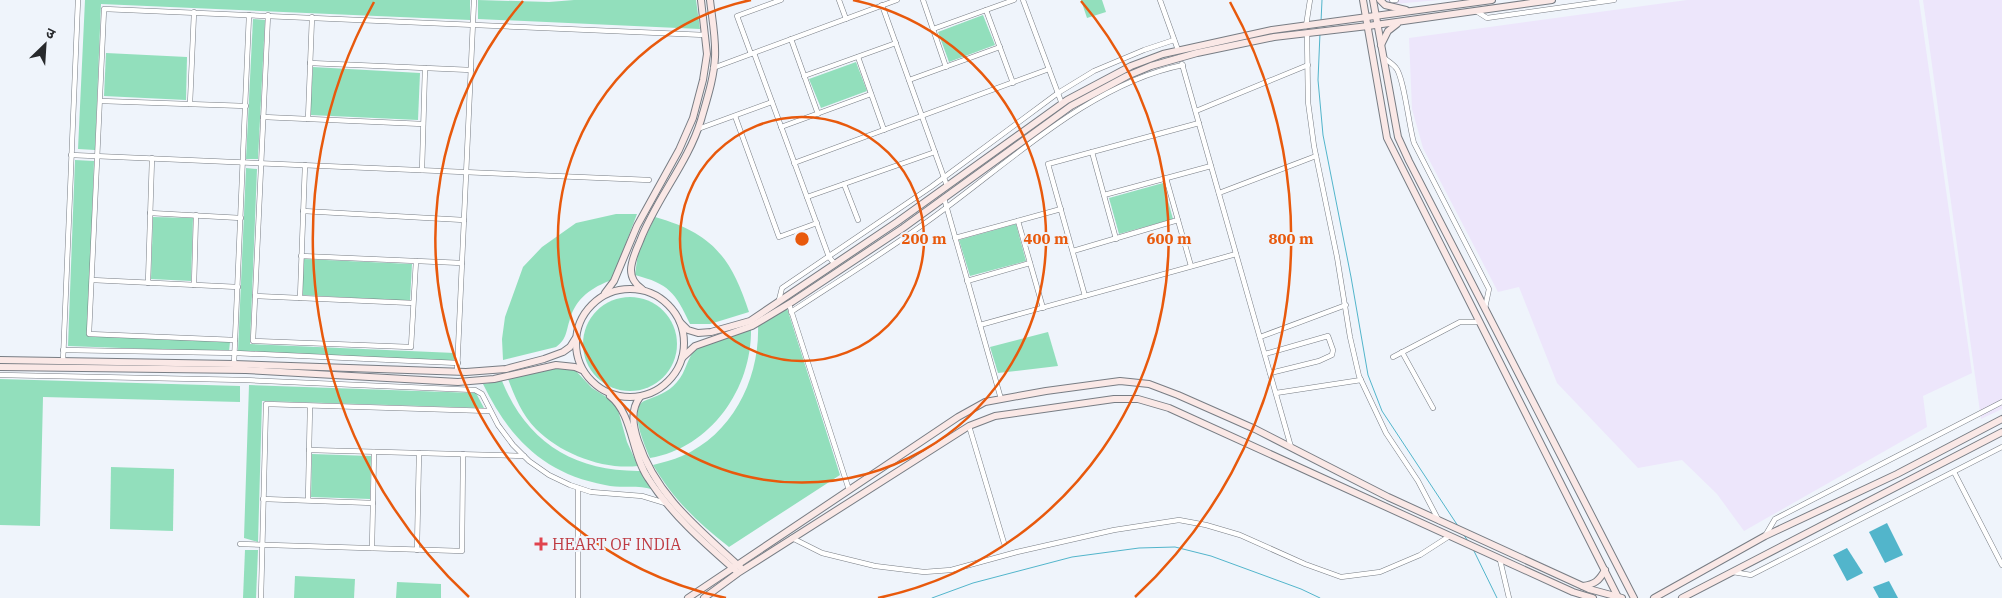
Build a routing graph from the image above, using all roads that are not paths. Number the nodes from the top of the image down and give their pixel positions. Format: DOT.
graph roads {
  1 [pos="78,0"];
  2 [pos="474,0"];
  3 [pos="701,0"];
  4 [pos="710,0"];
  5 [pos="781,0"];
  6 [pos="839,0"];
  7 [pos="897,0"];
  8 [pos="923,0"];
  9 [pos="1014,0"];
  10 [pos="1023,0"];
  11 [pos="1160,0"];
  12 [pos="1310,0"];
  13 [pos="1363,0"];
  14 [pos="1373,0"];
  15 [pos="1380,0"];
  16 [pos="1492,0"];
  17 [pos="1552,0"];
  18 [pos="1614,0"];
  19 [pos="1472,2"];
  20 [pos="882,6"];
  21 [pos="986,10"];
  22 [pos="1413,11"];
  23 [pos="1476,11"];
  24 [pos="194,12"];
  25 [pos="250,15"];
  26 [pos="268,15"];
  27 [pos="312,17"];
  28 [pos="1376,17"];
  29 [pos="846,18"];
  30 [pos="1366,18"];
  31 [pos="1403,21"];
  32 [pos="474,24"];
  33 [pos="1309,25"];
  34 [pos="1377,25"];
  35 [pos="1368,26"];
  36 [pos="933,29"];
  37 [pos="1309,33"];
  38 [pos="706,35"];
  39 [pos="791,39"];
  40 [pos="1174,40"];
  41 [pos="896,43"];
  42 [pos="1381,46"];
  43 [pos="1000,47"];
  44 [pos="1178,50"];
  45 [pos="752,54"];
  46 [pos="858,57"];
  47 [pos="1383,57"];
  48 [pos="1180,58"];
  49 [pos="310,63"];
  50 [pos="1183,65"];
  51 [pos="946,66"];
  52 [pos="1308,66"];
  53 [pos="425,68"];
  54 [pos="713,68"];
  55 [pos="1049,69"];
  56 [pos="471,70"];
  57 [pos="804,76"];
  58 [pos="909,80"];
  59 [pos="1013,83"];
  60 [pos="1058,93"];
  61 [pos="871,94"];
  62 [pos="100,101"];
  63 [pos="772,102"];
  64 [pos="190,104"];
  65 [pos="1062,104"];
  66 [pos="246,106"];
  67 [pos="1196,111"];
  68 [pos="818,114"];
  69 [pos="735,116"];
  70 [pos="922,116"];
  71 [pos="263,117"];
  72 [pos="308,119"];
  73 [pos="1199,123"];
  74 [pos="423,124"];
  75 [pos="781,128"];
  76 [pos="698,129"];
  77 [pos="884,130"];
  78 [pos="935,152"];
  79 [pos="1092,152"];
  80 [pos="71,155"];
  81 [pos="98,156"];
  82 [pos="1316,156"];
  83 [pos="152,158"];
  84 [pos="243,162"];
  85 [pos="261,163"];
  86 [pos="794,163"];
  87 [pos="305,165"];
  88 [pos="1211,166"];
  89 [pos="422,170"];
  90 [pos="466,172"];
  91 [pos="944,177"];
  92 [pos="1166,178"];
  93 [pos="649,180"];
  94 [pos="844,184"];
  95 [pos="947,186"];
  96 [pos="1219,193"];
  97 [pos="1104,195"];
  98 [pos="807,197"];
  99 [pos="944,198"];
  100 [pos="947,208"];
  101 [pos="1061,210"];
  102 [pos="303,211"];
  103 [pos="150,213"];
  104 [pos="196,216"];
  105 [pos="241,218"];
  106 [pos="464,220"];
  107 [pos="858,220"];
  108 [pos="1178,220"];
  109 [pos="1018,221"];
  110 [pos="816,223"];
  111 [pos="955,238"];
  112 [pos="1116,239"];
  113 [pos="1073,251"];
  114 [pos="1236,254"];
  115 [pos="301,256"];
  116 [pos="829,257"];
  117 [pos="416,261"];
  118 [pos="462,263"];
  119 [pos="834,263"];
  120 [pos="1030,263"];
  121 [pos="1191,266"];
  122 [pos="92,280"];
  123 [pos="968,280"];
  124 [pos="148,283"];
  125 [pos="194,285"];
  126 [pos="238,287"];
  127 [pos="646,291"];
  128 [pos="605,293"];
  129 [pos="255,296"];
  130 [pos="1085,296"];
  131 [pos="300,298"];
  132 [pos="779,302"];
  133 [pos="413,303"];
  134 [pos="789,304"];
  135 [pos="1346,305"];
  136 [pos="1043,308"];
  137 [pos="1485,308"];
  138 [pos="791,312"];
  139 [pos="680,322"];
  140 [pos="1480,322"];
  141 [pos="980,325"];
  142 [pos="1260,337"];
  143 [pos="575,339"];
  144 [pos="235,340"];
  145 [pos="63,350"];
  146 [pos="1402,352"];
  147 [pos="235,353"];
  148 [pos="1265,354"];
  149 [pos="1393,357"];
  150 [pos="682,358"];
  151 [pos="0,360"];
  152 [pos="63,361"];
  153 [pos="458,362"];
  154 [pos="234,364"];
  155 [pos="0,367"];
  156 [pos="582,370"];
  157 [pos="457,372"];
  158 [pos="1270,373"];
  159 [pos="0,375"];
  160 [pos="1361,380"];
  161 [pos="464,382"];
  162 [pos="465,390"];
  163 [pos="604,391"];
  164 [pos="1276,393"];
  165 [pos="640,397"];
  166 [pos="1001,399"];
  167 [pos="2002,402"];
  168 [pos="310,406"];
  169 [pos="1433,408"];
  170 [pos="490,411"];
  171 [pos="2002,419"];
  172 [pos="969,426"];
  173 [pos="2002,432"];
  174 [pos="1291,447"];
  175 [pos="2002,447"];
  176 [pos="309,450"];
  177 [pos="374,452"];
  178 [pos="419,453"];
  179 [pos="463,454"];
  180 [pos="524,456"];
  181 [pos="1954,472"];
  182 [pos="578,488"];
  183 [pos="849,490"];
  184 [pos="263,499"];
  185 [pos="308,500"];
  186 [pos="373,502"];
  187 [pos="666,503"];
  188 [pos="1442,522"];
  189 [pos="1764,536"];
  190 [pos="1450,537"];
  191 [pos="792,538"];
  192 [pos="1004,542"];
  193 [pos="240,544"];
  194 [pos="262,545"];
  195 [pos="372,548"];
  196 [pos="417,550"];
  197 [pos="2002,551"];
  198 [pos="1996,553"];
  199 [pos="1500,560"];
  200 [pos="2002,565"];
  201 [pos="738,569"];
  202 [pos="1605,570"];
  203 [pos="1733,572"];
  204 [pos="1583,586"];
  205 [pos="1619,597"];
  206 [pos="260,598"];
  207 [pos="578,598"];
  208 [pos="688,598"];
  209 [pos="704,598"];
  210 [pos="1509,598"];
  211 [pos="1593,598"];
  212 [pos="1634,598"];
  213 [pos="1654,598"];
  214 [pos="1682,598"];
  1 -- 80 [label="street"];
  2 -- 32 [label="street"];
  3 -- 38 [label="street"];
  4 -- 54 [label="street"];
  5 -- 45 [label="street"];
  6 -- 29 [label="street"];
  7 -- 20 [label="street"];
  8 -- 36 [label="street"];
  9 -- 21 [label="street"];
  10 -- 55 [label="street"];
  11 -- 40 [label="street"];
  12 -- 33 [label="street"];
  13 -- 30 [label="street"];
  14 -- 28 [label="street"];
  15 -- 22 [label="street"];
  16 -- 19 [label="street"];
  17 -- 23 [label="street"];
  18 -- 23 [label="street"];
  19 -- 22 [label="street"];
  20 -- 29 [label="street"];
  20 -- 41 [label="street"];
  21 -- 36 [label="street"];
  21 -- 43 [label="street"];
  22 -- 28 [label="street"];
  23 -- 31 [label="street"];
  24 -- 25 [label="street"];
  24 -- 62 [label="street"];
  24 -- 64 [label="street"];
  25 -- 26 [label="street"];
  25 -- 66 [label="street"];
  26 -- 27 [label="street"];
  26 -- 71 [label="street"];
  27 -- 32 [label="street"];
  27 -- 49 [label="street"];
  28 -- 30 [label="street"];
  28 -- 34 [label="street"];
  29 -- 39 [label="street"];
  30 -- 33 [label="street"];
  30 -- 35 [label="street"];
  31 -- 34 [label="street"];
  31 -- 42 [label="street"];
  32 -- 38 [label="street"];
  32 -- 56 [label="street"];
  33 -- 44 [label="street"];
  34 -- 35 [label="street"];
  34 -- 42 [label="street"];
  35 -- 37 [label="street"];
  35 -- 140 [label="street"];
  36 -- 51 [label="street"];
  37 -- 48 [label="street"];
  37 -- 52 [label="street"];
  38 -- 128 [label="street"];
  39 -- 45 [label="street"];
  39 -- 57 [label="street"];
  40 -- 44 [label="street"];
  40 -- 60 [label="street"];
  41 -- 46 [label="street"];
  41 -- 58 [label="street"];
  42 -- 47 [label="street"];
  43 -- 51 [label="street"];
  43 -- 59 [label="street"];
  44 -- 65 [label="street"];
  45 -- 54 [label="street"];
  45 -- 63 [label="street"];
  46 -- 57 [label="street"];
  46 -- 61 [label="street"];
  47 -- 137 [label="street"];
  47 -- 137 [label="street"];
  48 -- 50 [label="street"];
  48 -- 99 [label="street"];
  49 -- 53 [label="street"];
  49 -- 72 [label="street"];
  50 -- 67 [label="street"];
  50 -- 100 [label="street"];
  51 -- 58 [label="street"];
  52 -- 67 [label="street"];
  52 -- 82 [label="street"];
  53 -- 56 [label="street"];
  53 -- 74 [label="street"];
  54 -- 76 [label="street"];
  55 -- 59 [label="street"];
  55 -- 60 [label="street"];
  56 -- 90 [label="street"];
  57 -- 68 [label="street"];
  58 -- 70 [label="street"];
  59 -- 70 [label="street"];
  60 -- 65 [label="street"];
  60 -- 91 [label="street"];
  61 -- 68 [label="street"];
  61 -- 77 [label="street"];
  62 -- 64 [label="street"];
  62 -- 81 [label="street"];
  63 -- 69 [label="street"];
  63 -- 75 [label="street"];
  64 -- 66 [label="street"];
  65 -- 95 [label="street"];
  66 -- 84 [label="street"];
  67 -- 73 [label="street"];
  68 -- 75 [label="street"];
  69 -- 76 [label="street"];
  69 -- 110 [label="street"];
  70 -- 77 [label="street"];
  70 -- 78 [label="street"];
  71 -- 72 [label="street"];
  71 -- 85 [label="street"];
  72 -- 74 [label="street"];
  73 -- 79 [label="street"];
  73 -- 88 [label="street"];
  74 -- 89 [label="street"];
  75 -- 86 [label="street"];
  76 -- 127 [label="street"];
  77 -- 86 [label="street"];
  78 -- 91 [label="street"];
  78 -- 94 [label="street"];
  79 -- 97 [label="street"];
  79 -- 101 [label="street"];
  80 -- 81 [label="street"];
  80 -- 145 [label="street"];
  81 -- 83 [label="street"];
  81 -- 122 [label="street"];
  82 -- 96 [label="street"];
  82 -- 135 [label="street"];
  83 -- 84 [label="street"];
  83 -- 103 [label="street"];
  84 -- 85 [label="street"];
  84 -- 105 [label="street"];
  85 -- 87 [label="street"];
  85 -- 129 [label="street"];
  86 -- 98 [label="street"];
  87 -- 89 [label="street"];
  87 -- 102 [label="street"];
  88 -- 92 [label="street"];
  88 -- 96 [label="street"];
  89 -- 90 [label="street"];
  90 -- 93 [label="street"];
  90 -- 106 [label="street"];
  91 -- 95 [label="street"];
  91 -- 116 [label="street"];
  92 -- 97 [label="street"];
  92 -- 108 [label="street"];
  94 -- 98 [label="street"];
  94 -- 107 [label="street"];
  95 -- 119 [label="street"];
  96 -- 114 [label="street"];
  97 -- 112 [label="street"];
  98 -- 110 [label="street"];
  99 -- 100 [label="street"];
  99 -- 134 [label="street"];
  100 -- 111 [label="street"];
  100 -- 138 [label="street"];
  101 -- 109 [label="street"];
  101 -- 113 [label="street"];
  102 -- 106 [label="street"];
  102 -- 115 [label="street"];
  103 -- 104 [label="street"];
  103 -- 124 [label="street"];
  104 -- 105 [label="street"];
  104 -- 125 [label="street"];
  105 -- 126 [label="street"];
  106 -- 118 [label="street"];
  108 -- 112 [label="street"];
  108 -- 121 [label="street"];
  109 -- 111 [label="street"];
  109 -- 120 [label="street"];
  110 -- 116 [label="street"];
  111 -- 123 [label="street"];
  112 -- 113 [label="street"];
  113 -- 130 [label="street"];
  114 -- 121 [label="street"];
  114 -- 142 [label="street"];
  115 -- 117 [label="street"];
  115 -- 131 [label="street"];
  116 -- 119 [label="street"];
  116 -- 132 [label="street"];
  117 -- 118 [label="street"];
  117 -- 133 [label="street"];
  118 -- 153 [label="street"];
  119 -- 132 [label="street"];
  120 -- 123 [label="street"];
  120 -- 136 [label="street"];
  121 -- 130 [label="street"];
  122 -- 124 [label="street"];
  122 -- 144 [label="street"];
  123 -- 141 [label="street"];
  124 -- 125 [label="street"];
  125 -- 126 [label="street"];
  126 -- 144 [label="street"];
  127 -- 128 [label="street"];
  127 -- 139 [label="street"];
  128 -- 143 [label="street"];
  129 -- 131 [label="street"];
  129 -- 133 [label="street"];
  130 -- 136 [label="street"];
  131 -- 133 [label="street"];
  132 -- 139 [label="street"];
  134 -- 138 [label="street"];
  134 -- 150 [label="street"];
  135 -- 142 [label="street"];
  135 -- 160 [label="street"];
  136 -- 141 [label="street"];
  137 -- 212 [label="street"];
  138 -- 183 [label="street"];
  139 -- 150 [label="street"];
  140 -- 146 [label="street"];
  140 -- 202 [label="street"];
  141 -- 166 [label="street"];
  142 -- 148 [label="street"];
  143 -- 156 [label="street"];
  143 -- 157 [label="street"];
  144 -- 147 [label="street"];
  145 -- 147 [label="street"];
  145 -- 152 [label="street"];
  146 -- 149 [label="street"];
  146 -- 169 [label="street"];
  147 -- 153 [label="street"];
  147 -- 154 [label="street"];
  148 -- 158 [label="street"];
  148 -- 158 [label="street"];
  150 -- 165 [label="street"];
  151 -- 152 [label="street"];
  152 -- 154 [label="street"];
  153 -- 157 [label="street"];
  154 -- 157 [label="street"];
  155 -- 161 [label="street"];
  156 -- 161 [label="street"];
  156 -- 163 [label="street"];
  158 -- 164 [label="street"];
  159 -- 162 [label="street"];
  160 -- 164 [label="street"];
  160 -- 188 [label="street"];
  161 -- 162 [label="street"];
  162 -- 170 [label="street"];
  163 -- 165 [label="street"];
  163 -- 187 [label="street"];
  164 -- 174 [label="street"];
  165 -- 201 [label="street"];
  166 -- 174 [label="street"];
  166 -- 183 [label="street"];
  167 -- 189 [label="street"];
  168 -- 170 [label="street"];
  168 -- 176 [label="street"];
  168 -- 184 [label="street"];
  170 -- 180 [label="street"];
  171 -- 189 [label="street"];
  172 -- 190 [label="street"];
  172 -- 191 [label="street"];
  172 -- 192 [label="street"];
  173 -- 203 [label="street"];
  174 -- 188 [label="street"];
  175 -- 181 [label="street"];
  176 -- 177 [label="street"];
  176 -- 185 [label="street"];
  177 -- 178 [label="street"];
  177 -- 186 [label="street"];
  178 -- 179 [label="street"];
  178 -- 196 [label="street"];
  179 -- 180 [label="street"];
  179 -- 196 [label="street"];
  180 -- 182 [label="street"];
  181 -- 198 [label="street"];
  181 -- 203 [label="street"];
  182 -- 187 [label="street"];
  182 -- 207 [label="street"];
  183 -- 201 [label="street"];
  184 -- 185 [label="street"];
  184 -- 194 [label="street"];
  185 -- 186 [label="street"];
  186 -- 195 [label="street"];
  187 -- 201 [label="street"];
  188 -- 204 [label="street"];
  189 -- 213 [label="street"];
  190 -- 191 [label="street"];
  190 -- 199 [label="street"];
  191 -- 201 [label="street"];
  193 -- 194 [label="street"];
  194 -- 195 [label="street"];
  194 -- 206 [label="street"];
  195 -- 196 [label="street"];
  197 -- 198 [label="street"];
  198 -- 200 [label="street"];
  199 -- 210 [label="street"];
  199 -- 211 [label="street"];
  201 -- 208 [label="street"];
  201 -- 209 [label="street"];
  202 -- 204 [label="street"];
  202 -- 205 [label="street"];
  203 -- 214 [label="street"];
  204 -- 205 [label="street"];
}
